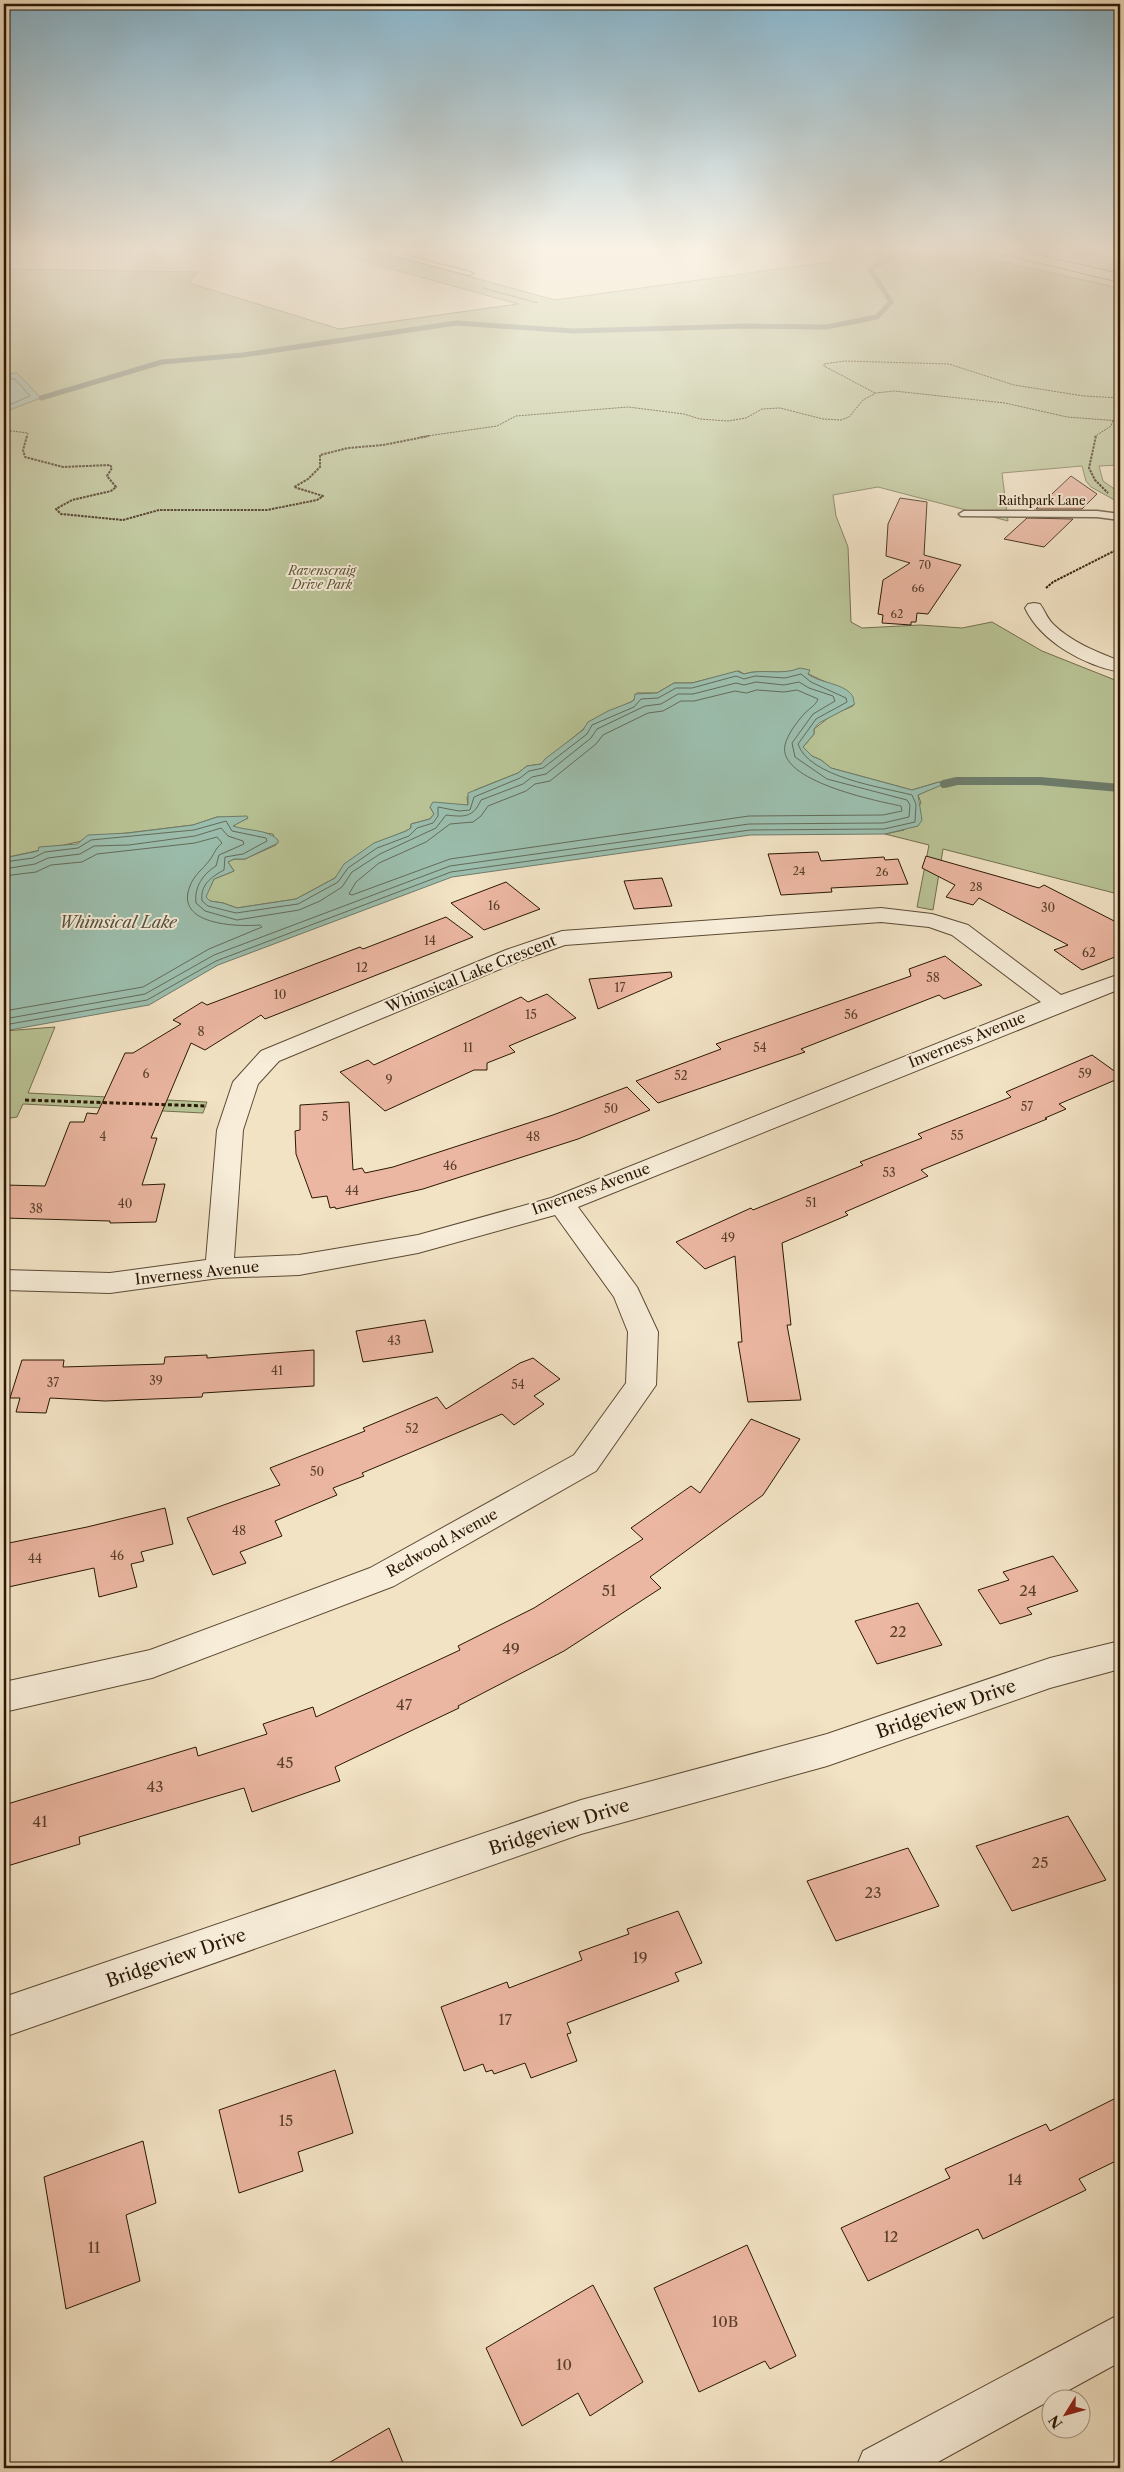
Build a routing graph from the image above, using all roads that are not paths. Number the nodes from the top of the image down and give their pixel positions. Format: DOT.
graph roads {
  1 [pos="964,514"];
  2 [pos="1120,517"];
  3 [pos="1034,608"];
  4 [pos="1120,667"];
  5 [pos="1120,981"];
  6 [pos="1058,1004"];
  7 [pos="560,1204"];
  8 [pos="219,1268"];
  9 [pos="4,1280"];
  10 [pos="1120,1655"];
  11 [pos="4,1697"];
  12 [pos="4,2017"];
  13 [pos="1120,2337"];
  14 [pos="880,2468"];
  1 -- 2 [label="lane, Raithpark Lane"];
  3 -- 4 [label="street"];
  5 -- 6 [label="street, Inverness Avenue"];
  6 -- 7 [label="street, Inverness Avenue"];
  6 -- 8 [label="street, Whimsical Lake Crescent"];
  7 -- 8 [label="street, Inverness Avenue"];
  7 -- 11 [label="street, Redwood Avenue"];
  8 -- 9 [label="street, Inverness Avenue"];
  10 -- 12 [label="street, Bridgeview Drive"];
  13 -- 14 [label="street"];
}
